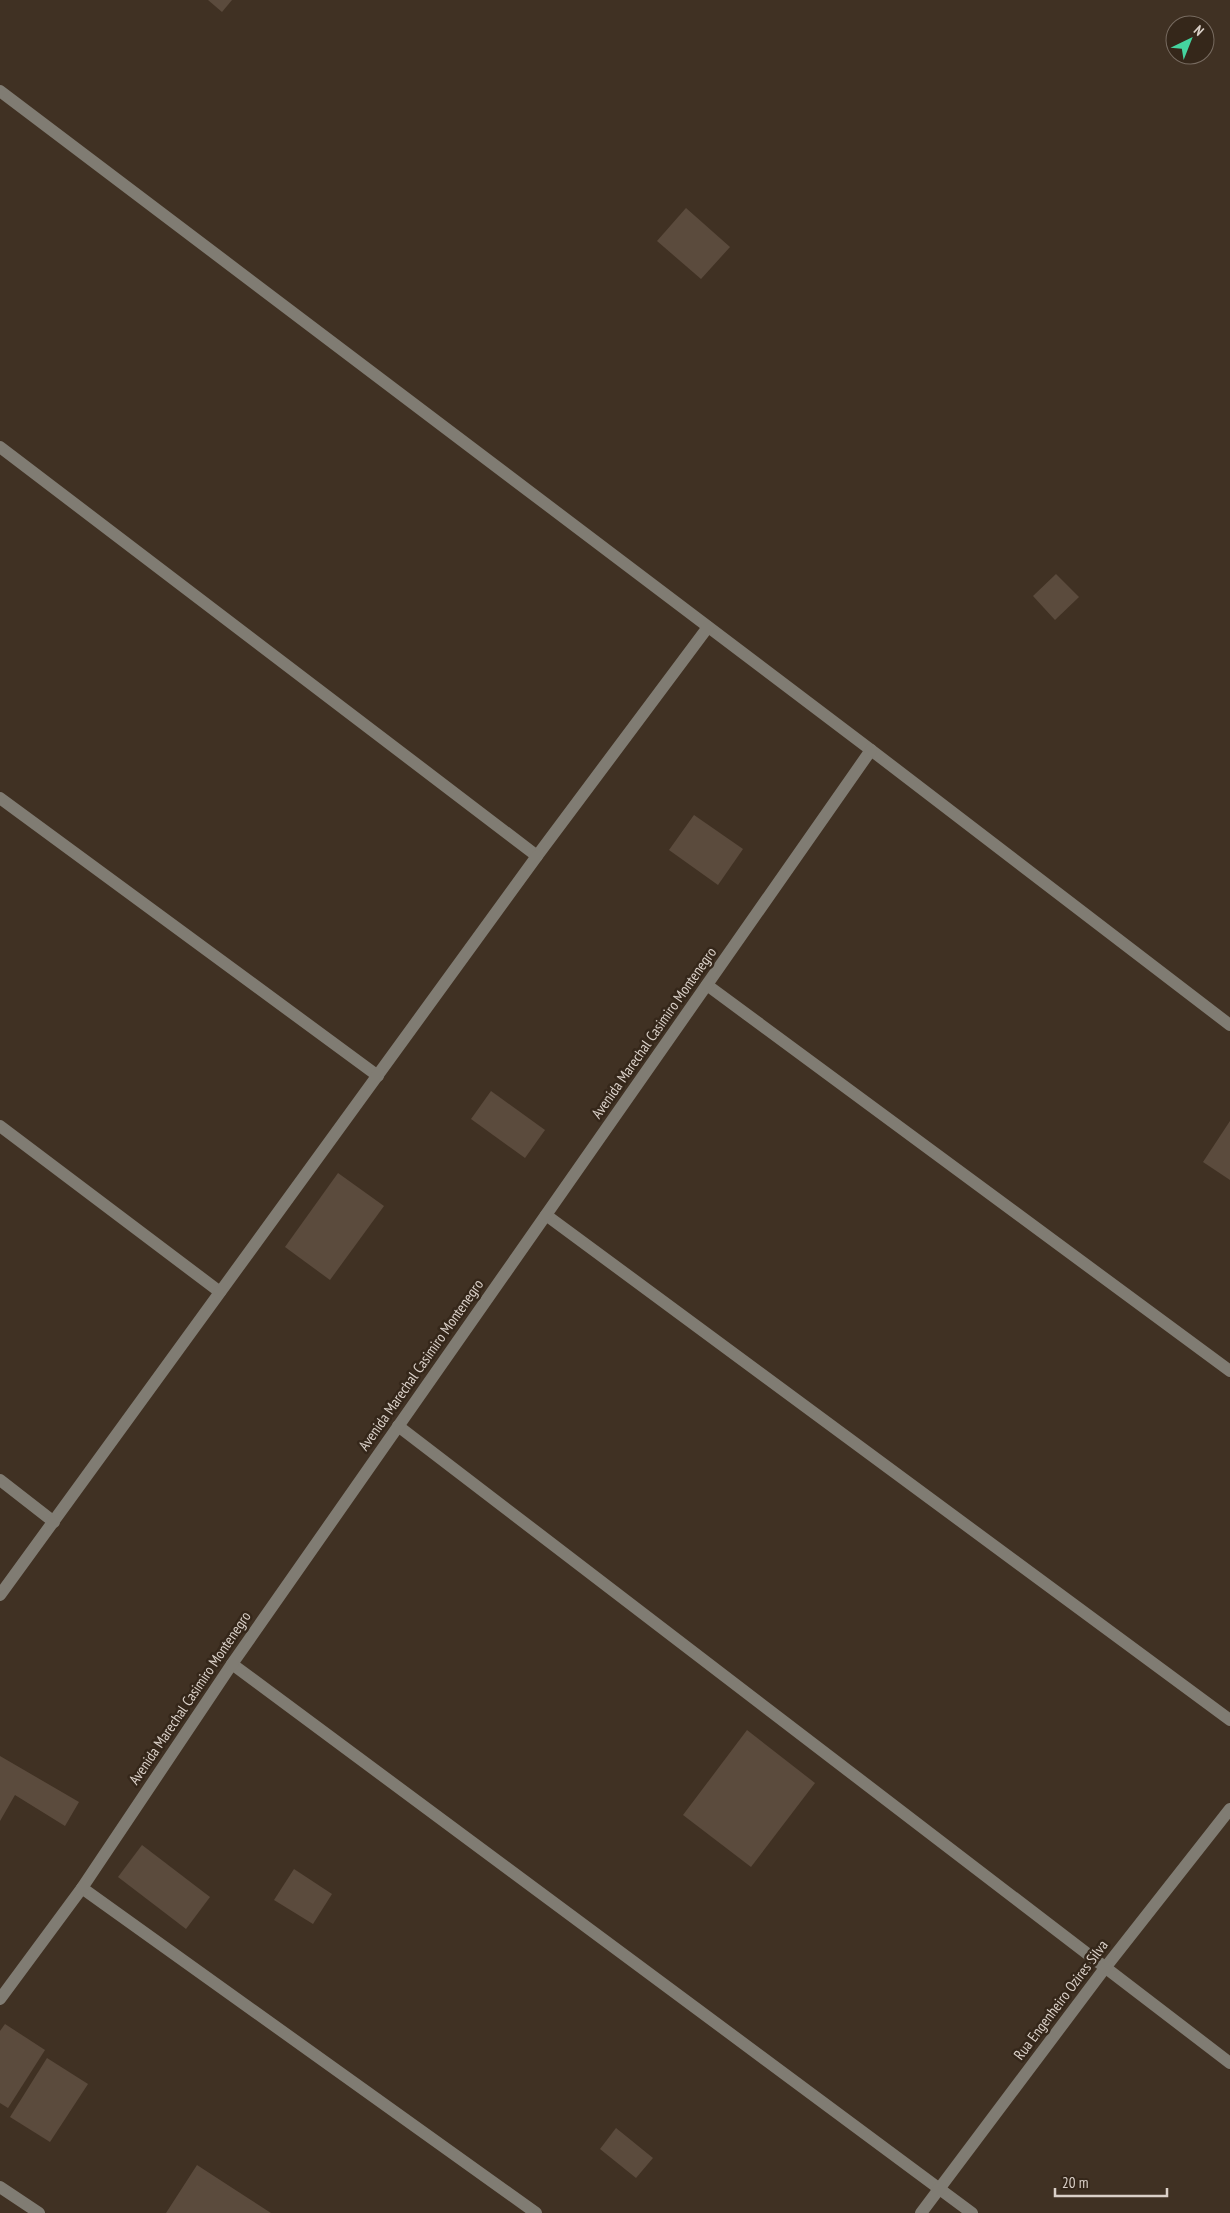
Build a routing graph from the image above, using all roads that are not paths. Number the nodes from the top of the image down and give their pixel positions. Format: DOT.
graph roads {
  1 [pos="0,91"];
  2 [pos="0,447"];
  3 [pos="708,627"];
  4 [pos="871,750"];
  5 [pos="0,798"];
  6 [pos="537,856"];
  7 [pos="707,985"];
  8 [pos="1230,1025"];
  9 [pos="378,1076"];
  10 [pos="0,1126"];
  11 [pos="546,1215"];
  12 [pos="220,1292"];
  13 [pos="1230,1371"];
  14 [pos="398,1426"];
  15 [pos="0,1480"];
  16 [pos="54,1522"];
  17 [pos="0,1595"];
  18 [pos="232,1664"];
  19 [pos="1230,1720"];
  20 [pos="1230,1809"];
  21 [pos="82,1888"];
  22 [pos="1105,1968"];
  23 [pos="0,1999"];
  24 [pos="1230,2063"];
  25 [pos="0,2187"];
  26 [pos="938,2187"];
  27 [pos="39,2213"];
  28 [pos="536,2213"];
  29 [pos="921,2213"];
  30 [pos="972,2213"];
  1 -- 3 [label="street"];
  2 -- 6 [label="street"];
  3 -- 4 [label="street"];
  3 -- 6 [label="street"];
  4 -- 7 [label="street, Avenida Marechal Casimiro Montenegro"];
  4 -- 8 [label="street"];
  5 -- 9 [label="street"];
  6 -- 9 [label="street"];
  7 -- 11 [label="street, Avenida Marechal Casimiro Montenegro"];
  7 -- 13 [label="street"];
  9 -- 12 [label="street"];
  10 -- 12 [label="street"];
  11 -- 14 [label="street, Avenida Marechal Casimiro Montenegro"];
  11 -- 19 [label="street"];
  12 -- 16 [label="street"];
  14 -- 18 [label="street, Avenida Marechal Casimiro Montenegro"];
  14 -- 22 [label="street"];
  15 -- 16 [label="street"];
  16 -- 17 [label="street"];
  18 -- 21 [label="street, Avenida Marechal Casimiro Montenegro"];
  18 -- 26 [label="street"];
  20 -- 22 [label="street, Rua Engenheiro Ozires Silva"];
  21 -- 23 [label="street, Avenida Marechal Casimiro Montenegro"];
  21 -- 28 [label="street"];
  22 -- 24 [label="street"];
  22 -- 26 [label="street, Rua Engenheiro Ozires Silva"];
  25 -- 27 [label="street"];
  26 -- 29 [label="street, Rua Engenheiro Ozires Silva"];
  26 -- 30 [label="street"];
}
